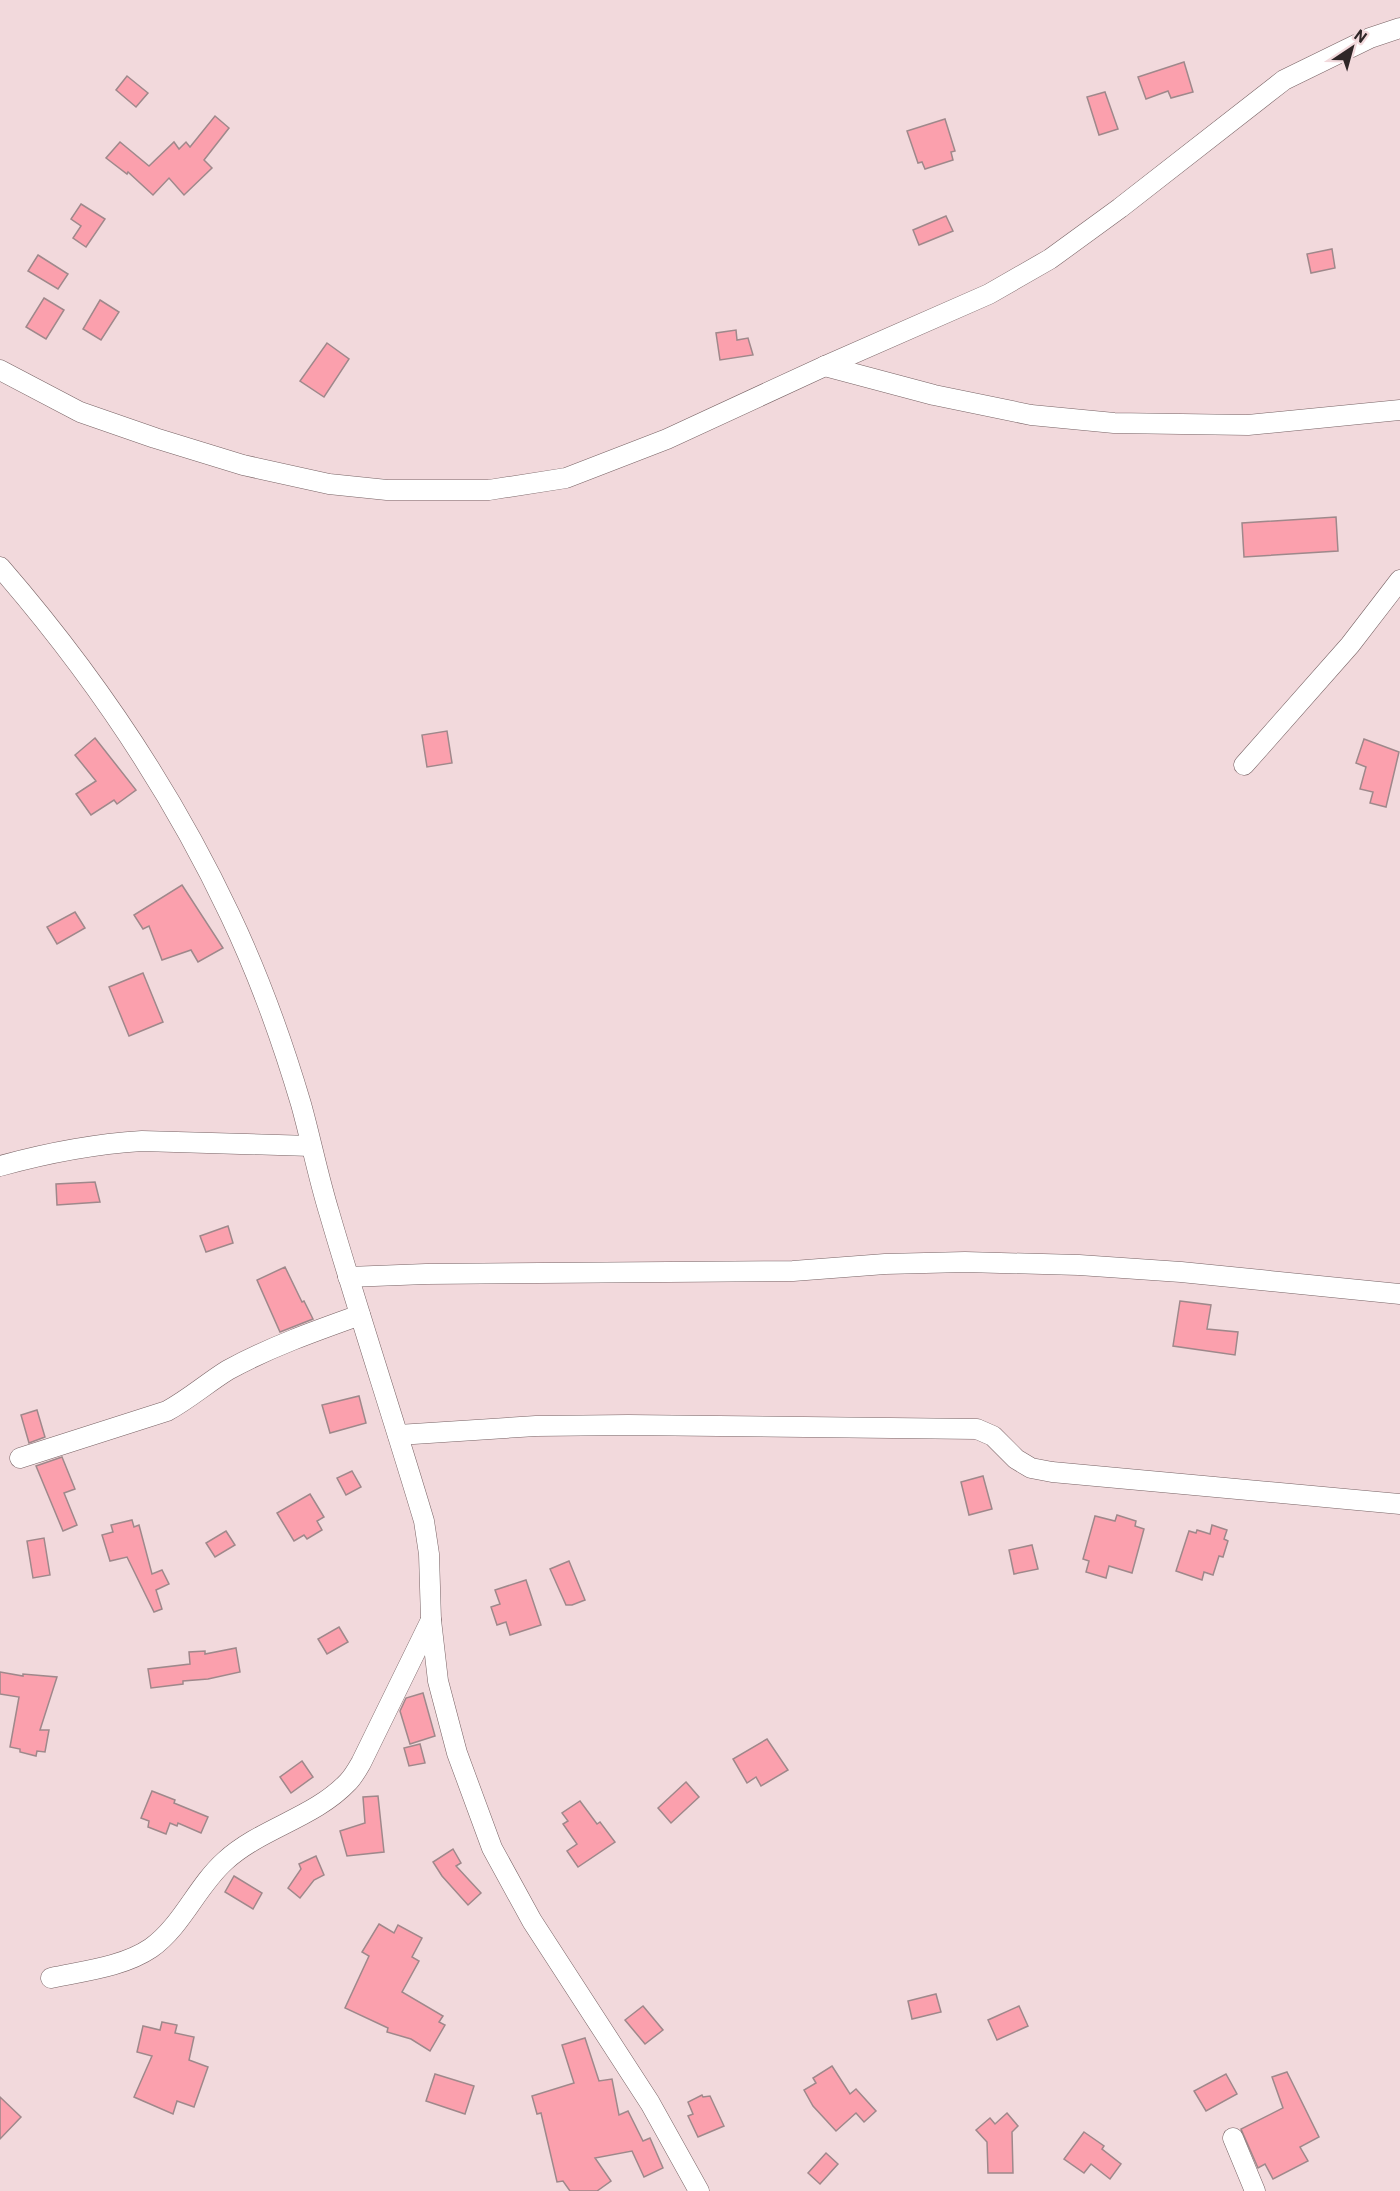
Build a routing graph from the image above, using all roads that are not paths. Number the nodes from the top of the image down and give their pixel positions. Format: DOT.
graph roads {
  1 [pos="1400,28"];
  2 [pos="825,366"];
  3 [pos="0,370"];
  4 [pos="1400,410"];
  5 [pos="0,567"];
  6 [pos="1400,580"];
  7 [pos="1244,765"];
  8 [pos="311,1146"];
  9 [pos="0,1166"];
  10 [pos="348,1277"];
  11 [pos="1400,1294"];
  12 [pos="360,1316"];
  13 [pos="398,1436"];
  14 [pos="20,1458"];
  15 [pos="1400,1504"];
  16 [pos="431,1620"];
  17 [pos="51,1978"];
  18 [pos="1233,2138"];
  19 [pos="699,2191"];
  20 [pos="1254,2191"];
  1 -- 2 [label="street"];
  2 -- 3 [label="street"];
  2 -- 4 [label="street"];
  5 -- 8 [label="street"];
  6 -- 7 [label="street"];
  8 -- 9 [label="street"];
  8 -- 10 [label="street"];
  10 -- 11 [label="street"];
  10 -- 12 [label="street"];
  12 -- 13 [label="street"];
  12 -- 14 [label="street"];
  13 -- 15 [label="street"];
  13 -- 16 [label="street"];
  16 -- 17 [label="street"];
  16 -- 19 [label="street"];
  18 -- 20 [label="street"];
}
